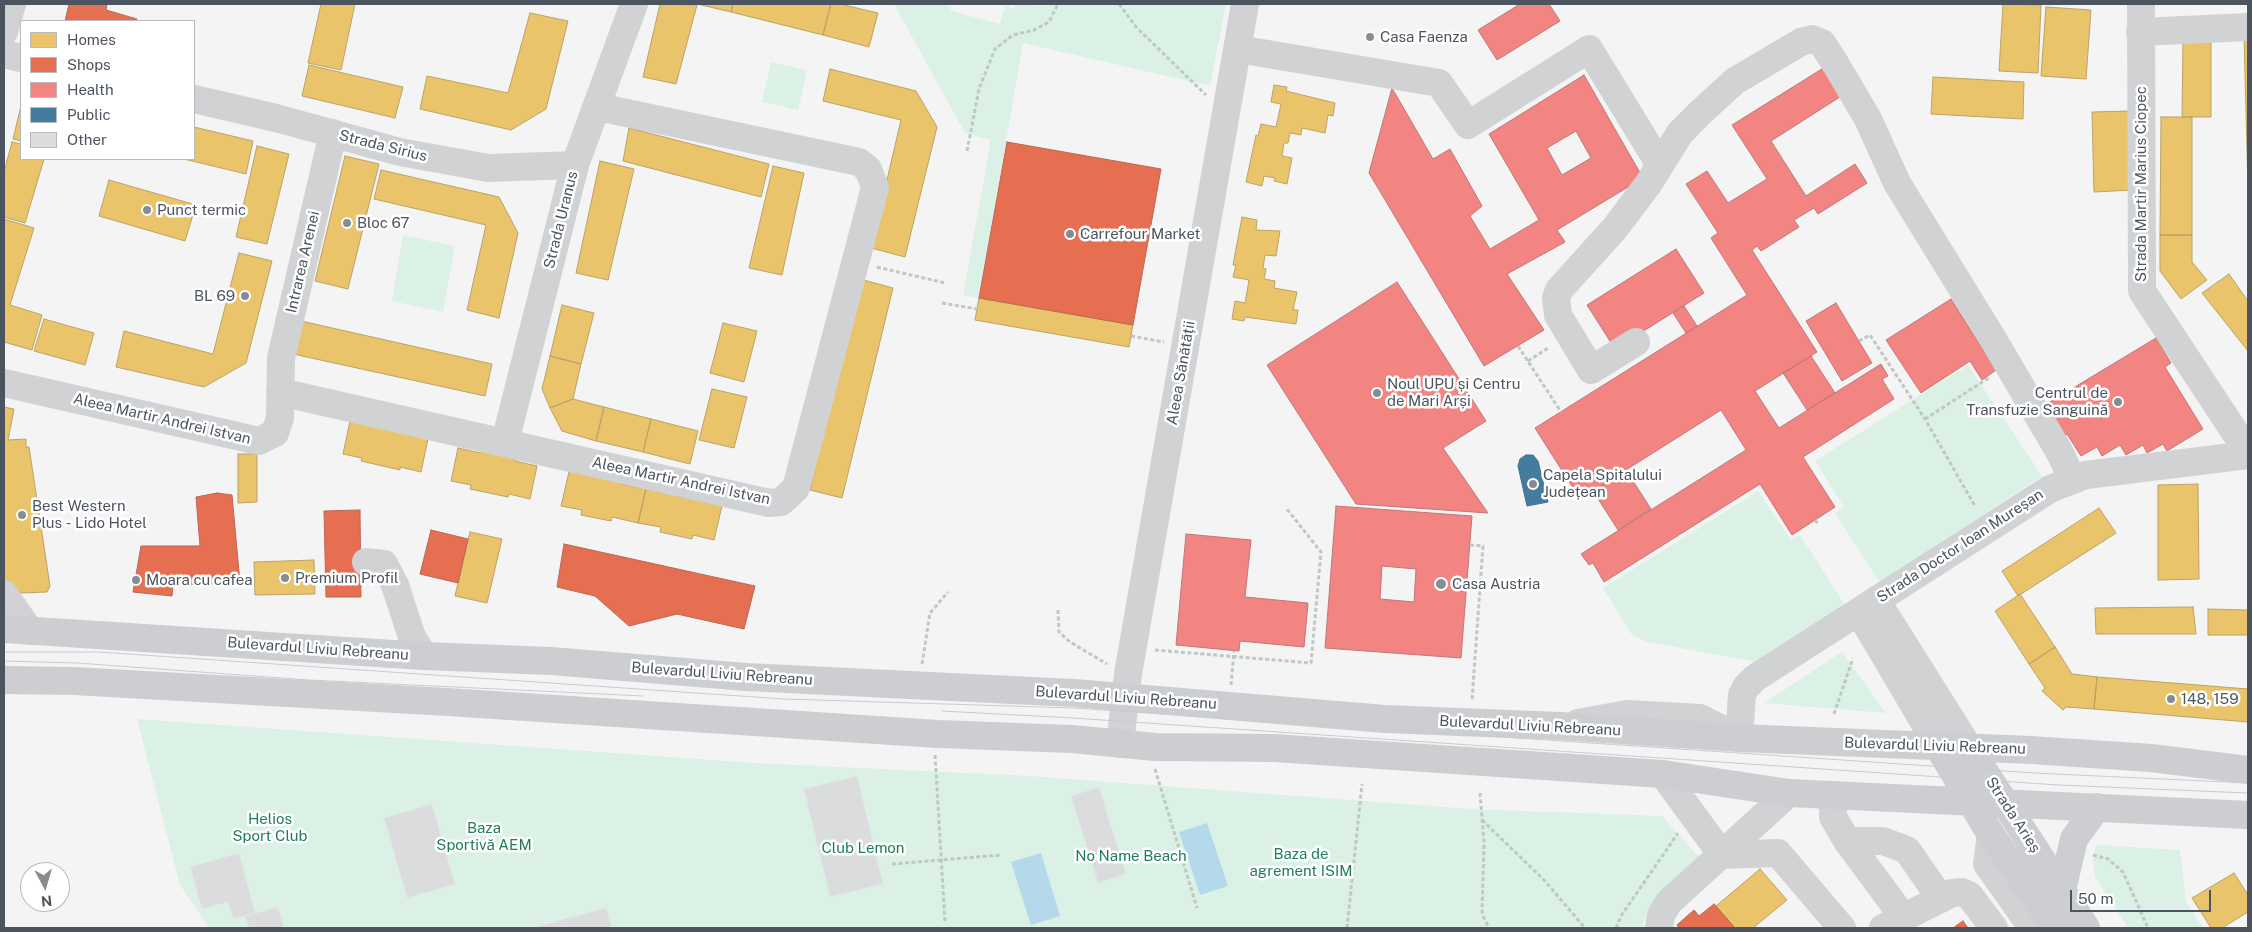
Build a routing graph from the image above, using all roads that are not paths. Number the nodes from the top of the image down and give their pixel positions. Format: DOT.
graph roads {
  1 [pos="12,4"];
  2 [pos="634,4"];
  3 [pos="1245,4"];
  4 [pos="2141,4"];
  5 [pos="2248,27"];
  6 [pos="4,32"];
  7 [pos="2140,32"];
  8 [pos="1238,49"];
  9 [pos="4,54"];
  10 [pos="20,58"];
  11 [pos="195,99"];
  12 [pos="598,107"];
  13 [pos="333,134"];
  14 [pos="575,165"];
  15 [pos="1660,165"];
  16 [pos="1636,342"];
  17 [pos="4,383"];
  18 [pos="280,392"];
  19 [pos="506,442"];
  20 [pos="2248,453"];
  21 [pos="2072,479"];
  22 [pos="366,562"];
  23 [pos="4,594"];
  24 [pos="1867,606"];
  25 [pos="17,630"];
  26 [pos="424,656"];
  27 [pos="4,680"];
  28 [pos="1125,697"];
  29 [pos="1739,738"];
  30 [pos="1120,744"];
  31 [pos="1938,746"];
  32 [pos="1969,748"];
  33 [pos="2248,770"];
  34 [pos="1663,774"];
  35 [pos="1788,793"];
  36 [pos="1833,795"];
  37 [pos="1971,802"];
  38 [pos="2007,804"];
  39 [pos="2097,807"];
  40 [pos="2248,815"];
  41 [pos="1991,835"];
  42 [pos="1847,841"];
  43 [pos="1722,856"];
  44 [pos="2062,890"];
  45 [pos="1946,896"];
  46 [pos="1895,924"];
  47 [pos="1659,928"];
  48 [pos="1842,928"];
  49 [pos="1977,928"];
  50 [pos="1994,928"];
  51 [pos="2048,928"];
  52 [pos="2056,928"];
  53 [pos="2086,928"];
  1 -- 6 [label="street"];
  2 -- 12 [label="street, Strada Uranus"];
  3 -- 8 [label="street, Aleea Sănătății"];
  4 -- 7 [label="street, Strada Martir Marius Ciopec"];
  5 -- 7 [label="street"];
  7 -- 20 [label="street, Strada Martir Marius Ciopec"];
  8 -- 15 [label="street"];
  8 -- 28 [label="street, Aleea Sănătății"];
  9 -- 10 [label="street"];
  11 -- 13 [label="street, Strada Sirius"];
  12 -- 14 [label="street, Strada Uranus"];
  12 -- 19 [label="street, Aleea Martir Andrei Istvan"];
  13 -- 14 [label="street, Strada Sirius"];
  13 -- 18 [label="street, Intrarea Arenei"];
  14 -- 19 [label="street, Strada Uranus"];
  15 -- 16 [label="street"];
  15 -- 21 [label="street"];
  17 -- 18 [label="street, Aleea Martir Andrei Istvan"];
  18 -- 19 [label="street, Aleea Martir Andrei Istvan"];
  20 -- 21 [label="street, Strada Doctor Ioan Mureșan"];
  21 -- 24 [label="street, Strada Doctor Ioan Mureșan"];
  22 -- 26 [label="street"];
  23 -- 25 [label="street"];
  24 -- 29 [label="street, Strada Doctor Ioan Mureșan"];
  24 -- 31 [label="street, Strada Arieș"];
  24 -- 32 [label="street, Strada Arieș"];
  25 -- 26 [label="main road, Bulevardul Liviu Rebreanu"];
  26 -- 28 [label="main road, Bulevardul Liviu Rebreanu"];
  27 -- 30 [label="main road"];
  28 -- 29 [label="main road, Bulevardul Liviu Rebreanu"];
  28 -- 30 [label="street, Aleea Sănătății"];
  29 -- 31 [label="main road, Bulevardul Liviu Rebreanu"];
  30 -- 34 [label="main road"];
  31 -- 32 [label="main road, Bulevardul Liviu Rebreanu"];
  31 -- 37 [label="main road, Strada Arieș"];
  32 -- 33 [label="main road, Bulevardul Liviu Rebreanu"];
  32 -- 38 [label="main road, Strada Arieș"];
  34 -- 35 [label="main road"];
  34 -- 43 [label="street"];
  35 -- 36 [label="main road"];
  35 -- 43 [label="street"];
  36 -- 37 [label="main road"];
  36 -- 42 [label="street"];
  37 -- 38 [label="main road"];
  37 -- 41 [label="main road, Strada Arieș"];
  38 -- 39 [label="main road"];
  38 -- 44 [label="main road, Strada Arieș"];
  39 -- 40 [label="main road"];
  39 -- 44 [label="main road"];
  41 -- 51 [label="street"];
  41 -- 52 [label="main road, Strada Arieș"];
  42 -- 45 [label="street"];
  42 -- 46 [label="street"];
  43 -- 47 [label="street"];
  43 -- 48 [label="street"];
  44 -- 53 [label="main road, Strada Arieș"];
  45 -- 46 [label="street"];
  45 -- 49 [label="street"];
  45 -- 50 [label="street"];
}
